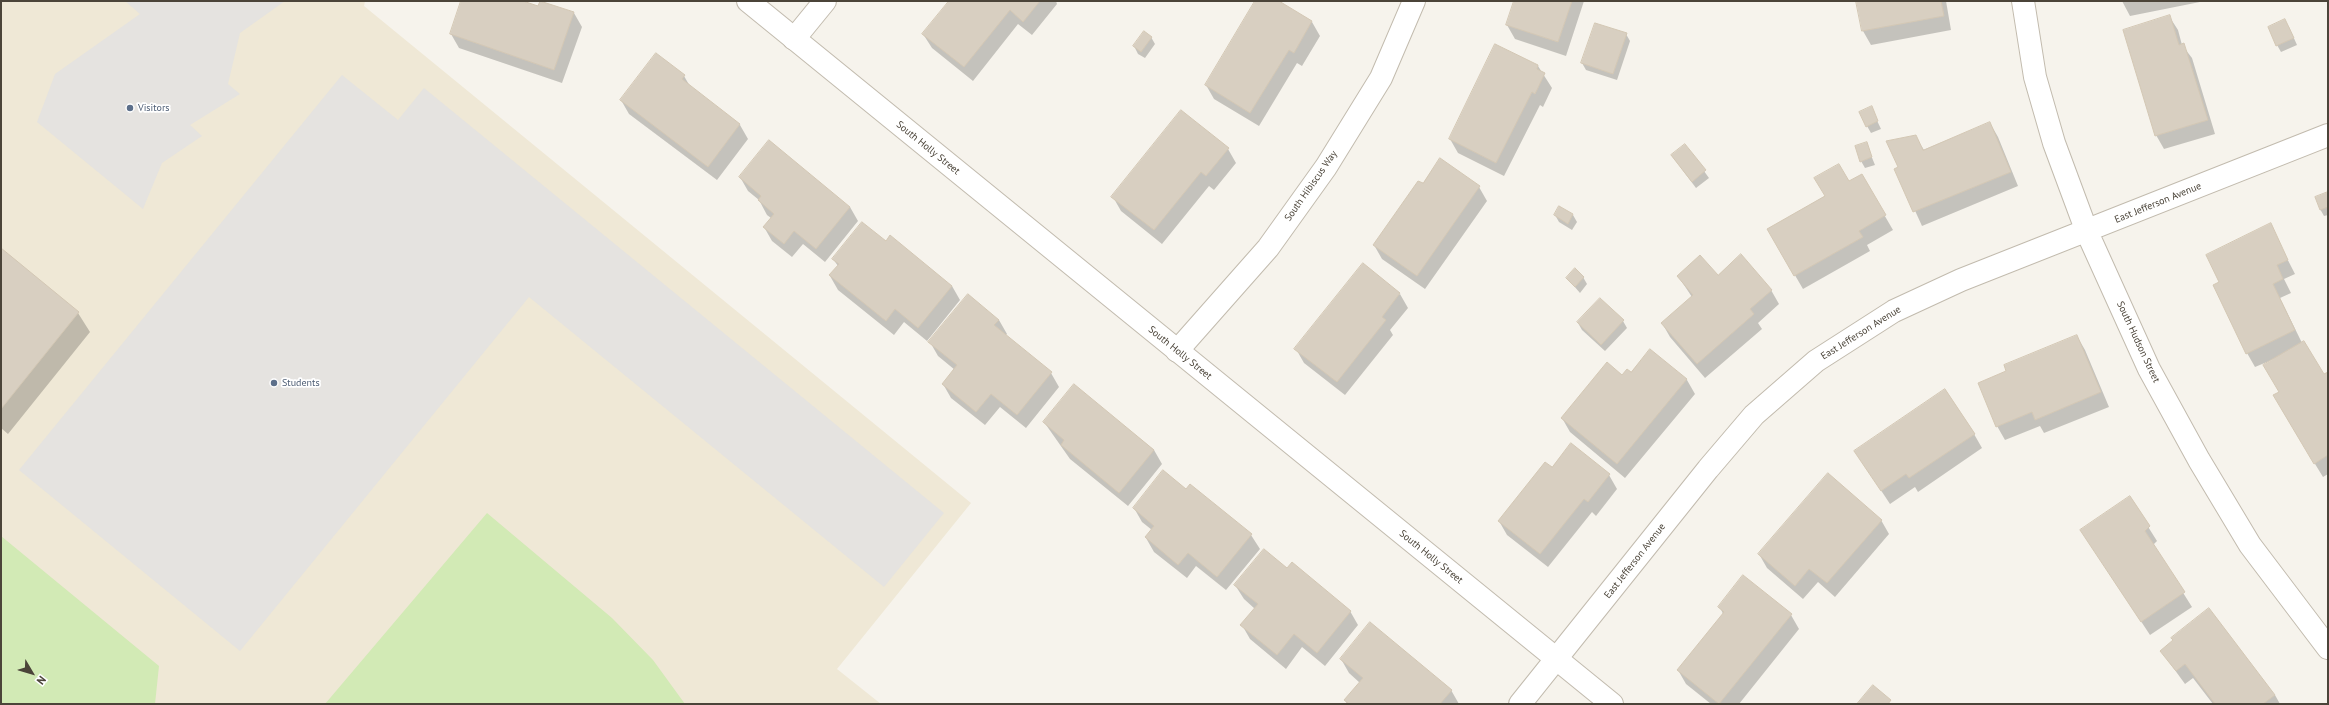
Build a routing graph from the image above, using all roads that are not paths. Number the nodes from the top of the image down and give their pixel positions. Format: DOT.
graph roads {
  1 [pos="748,1"];
  2 [pos="825,1"];
  3 [pos="1414,1"];
  4 [pos="2023,1"];
  5 [pos="794,39"];
  6 [pos="2328,135"];
  7 [pos="2087,232"];
  8 [pos="1177,351"];
  9 [pos="2328,648"];
  10 [pos="1556,660"];
  11 [pos="1520,704"];
  12 [pos="1612,704"];
  1 -- 5 [label="street, South Holly Street"];
  2 -- 5 [label="street"];
  3 -- 8 [label="street, South Hibiscus Way"];
  4 -- 7 [label="street, South Hudson Street"];
  5 -- 8 [label="street, South Holly Street"];
  6 -- 7 [label="street, East Jefferson Avenue"];
  7 -- 9 [label="street, South Hudson Street"];
  7 -- 10 [label="street, East Jefferson Avenue"];
  8 -- 10 [label="street, South Holly Street"];
  10 -- 11 [label="street, East Jefferson Avenue"];
  10 -- 12 [label="street, South Holly Street"];
}
